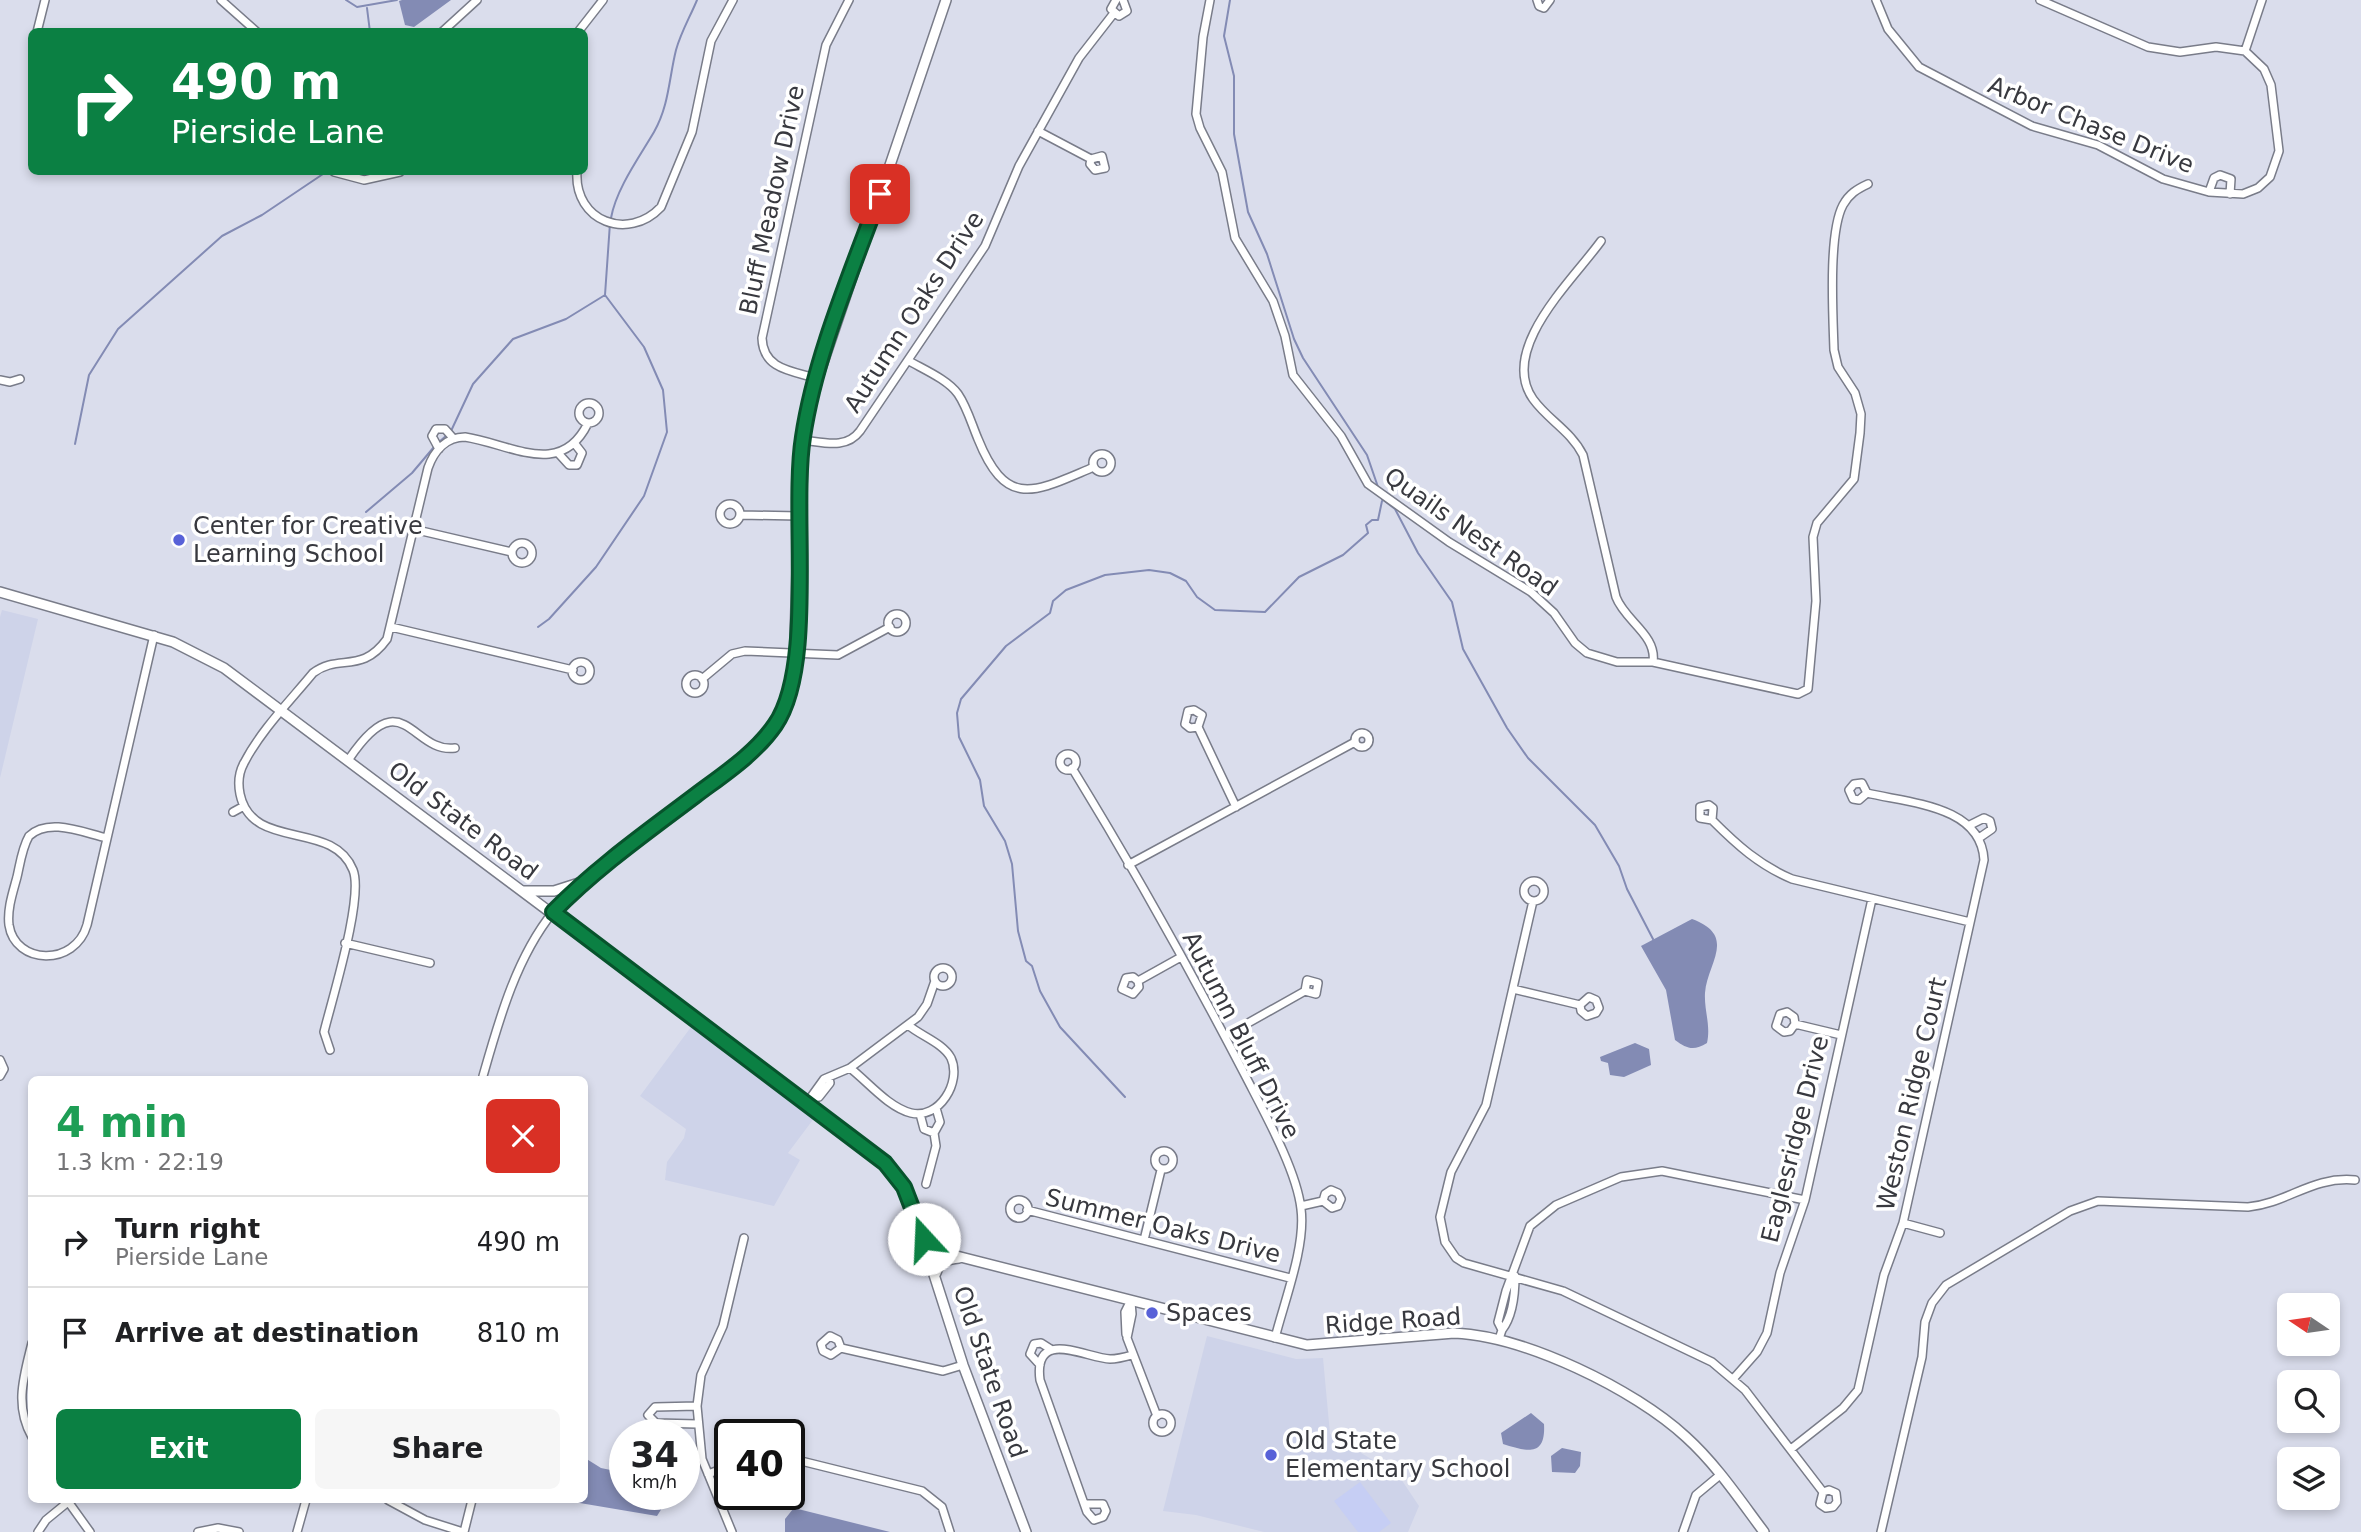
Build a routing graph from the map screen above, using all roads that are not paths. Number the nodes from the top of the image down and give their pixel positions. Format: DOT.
graph roads {
  1 [pos="45,0"];
  2 [pos="221,0"];
  3 [pos="477,0"];
  4 [pos="603,0"];
  5 [pos="733,0"];
  6 [pos="849,0"];
  7 [pos="946,0"];
  8 [pos="1116,0"];
  9 [pos="1123,0"];
  10 [pos="1210,0"];
  11 [pos="1537,0"];
  12 [pos="1549,0"];
  13 [pos="1876,0"];
  14 [pos="2040,0"];
  15 [pos="2262,0"];
  16 [pos="1114,13"];
  17 [pos="38,28"];
  18 [pos="252,28"];
  19 [pos="446,28"];
  20 [pos="581,28"];
  21 [pos="2245,51"];
  22 [pos="1038,131"];
  23 [pos="1091,159"];
  24 [pos="345,175"];
  25 [pos="386,175"];
  26 [pos="577,175"];
  27 [pos="1868,184"];
  28 [pos="2209,192"];
  29 [pos="2230,194"];
  30 [pos="1601,241"];
  31 [pos="909,361"];
  32 [pos="816,378"];
  33 [pos="20,379"];
  34 [pos="0,380"];
  35 [pos="587,423"];
  36 [pos="453,438"];
  37 [pos="802,439"];
  38 [pos="575,444"];
  39 [pos="439,449"];
  40 [pos="559,454"];
  41 [pos="1094,467"];
  42 [pos="740,514"];
  43 [pos="799,516"];
  44 [pos="413,529"];
  45 [pos="512,552"];
  46 [pos="1,594"];
  47 [pos="391,627"];
  48 [pos="890,627"];
  49 [pos="154,635"];
  50 [pos="796,653"];
  51 [pos="1653,662"];
  52 [pos="573,670"];
  53 [pos="702,679"];
  54 [pos="282,710"];
  55 [pos="1198,727"];
  56 [pos="1355,742"];
  57 [pos="455,748"];
  58 [pos="349,759"];
  59 [pos="1072,768"];
  60 [pos="1867,793"];
  61 [pos="244,806"];
  62 [pos="1236,807"];
  63 [pos="233,811"];
  64 [pos="1712,820"];
  65 [pos="1970,825"];
  66 [pos="107,838"];
  67 [pos="1979,838"];
  68 [pos="1128,866"];
  69 [pos="584,881"];
  70 [pos="524,891"];
  71 [pos="1872,899"];
  72 [pos="1533,901"];
  73 [pos="553,912"];
  74 [pos="1970,922"];
  75 [pos="345,943"];
  76 [pos="1181,957"];
  77 [pos="430,963"];
  78 [pos="935,981"];
  79 [pos="1138,981"];
  80 [pos="1513,989"];
  81 [pos="1305,991"];
  82 [pos="1580,1005"];
  83 [pos="1795,1024"];
  84 [pos="908,1025"];
  85 [pos="1841,1035"];
  86 [pos="1225,1036"];
  87 [pos="330,1050"];
  88 [pos="0,1060"];
  89 [pos="850,1068"];
  90 [pos="0,1076"];
  91 [pos="483,1076"];
  92 [pos="809,1101"];
  93 [pos="936,1108"];
  94 [pos="920,1114"];
  95 [pos="934,1133"];
  96 [pos="1161,1170"];
  97 [pos="2355,1180"];
  98 [pos="926,1184"];
  99 [pos="1805,1200"];
  100 [pos="1324,1201"];
  101 [pos="1301,1206"];
  102 [pos="1027,1210"];
  103 [pos="1903,1223"];
  104 [pos="1940,1233"];
  105 [pos="744,1238"];
  106 [pos="924,1239"];
  107 [pos="1144,1240"];
  108 [pos="964,1257"];
  109 [pos="936,1273"];
  110 [pos="1515,1275"];
  111 [pos="1290,1278"];
  112 [pos="1131,1301"];
  113 [pos="1500,1335"];
  114 [pos="1275,1338"];
  115 [pos="841,1348"];
  116 [pos="1052,1350"];
  117 [pos="1132,1354"];
  118 [pos="28,1361"];
  119 [pos="963,1364"];
  120 [pos="1040,1365"];
  121 [pos="1734,1378"];
  122 [pos="697,1406"];
  123 [pos="1157,1416"];
  124 [pos="652,1419"];
  125 [pos="697,1419"];
  126 [pos="28,1430"];
  127 [pos="700,1438"];
  128 [pos="1791,1450"];
  129 [pos="805,1462"];
  130 [pos="714,1472"];
  131 [pos="708,1474"];
  132 [pos="1720,1475"];
  133 [pos="1823,1492"];
  134 [pos="66,1503"];
  135 [pos="69,1503"];
  136 [pos="305,1503"];
  137 [pos="394,1503"];
  138 [pos="471,1503"];
  139 [pos="1087,1504"];
  140 [pos="38,1532"];
  141 [pos="90,1532"];
  142 [pos="198,1532"];
  143 [pos="239,1532"];
  144 [pos="297,1532"];
  145 [pos="464,1532"];
  146 [pos="732,1532"];
  147 [pos="950,1532"];
  148 [pos="1026,1532"];
  149 [pos="1683,1532"];
  150 [pos="1764,1532"];
  151 [pos="1881,1532"];
  1 -- 17 [label="street"];
  2 -- 18 [label="street"];
  3 -- 19 [label="street"];
  4 -- 20 [label="street"];
  5 -- 26 [label="street"];
  6 -- 32 [label="street, Bluff Meadow Drive"];
  7 -- 32 [label="street"];
  8 -- 16 [label="street, Autumn Oaks Drive"];
  9 -- 16 [label="street, Autumn Oaks Drive"];
  10 -- 51 [label="street, Quails Nest Road"];
  11 -- 12 [label="street"];
  13 -- 28 [label="street, Arbor Chase Drive"];
  14 -- 21 [label="street"];
  15 -- 21 [label="street"];
  16 -- 22 [label="street, Autumn Oaks Drive"];
  21 -- 29 [label="street, Arbor Chase Drive"];
  22 -- 23 [label="street"];
  22 -- 31 [label="street, Autumn Oaks Drive"];
  24 -- 25 [label="street"];
  27 -- 51 [label="street, Quails Nest Road"];
  28 -- 29 [label="street, Arbor Chase Drive"];
  28 -- 29 [label="street"];
  30 -- 51 [label="street"];
  31 -- 37 [label="street, Autumn Oaks Drive"];
  31 -- 41 [label="street"];
  32 -- 37 [label="street"];
  33 -- 34 [label="street"];
  35 -- 38 [label="street"];
  36 -- 39 [label="street"];
  36 -- 39 [label="street"];
  36 -- 40 [label="street"];
  37 -- 43 [label="street"];
  38 -- 40 [label="street"];
  38 -- 40 [label="street"];
  39 -- 44 [label="street"];
  42 -- 43 [label="street"];
  43 -- 50 [label="street"];
  44 -- 45 [label="street"];
  44 -- 47 [label="street"];
  46 -- 49 [label="street, Old State Road"];
  47 -- 52 [label="street"];
  47 -- 54 [label="street"];
  48 -- 50 [label="street"];
  49 -- 54 [label="street, Old State Road"];
  49 -- 66 [label="street"];
  50 -- 53 [label="street"];
  50 -- 69 [label="street"];
  54 -- 58 [label="street, Old State Road"];
  54 -- 61 [label="street"];
  55 -- 62 [label="street"];
  56 -- 62 [label="street"];
  57 -- 58 [label="street"];
  58 -- 70 [label="street, Old State Road"];
  59 -- 68 [label="street, Autumn Bluff Drive"];
  60 -- 65 [label="street"];
  61 -- 63 [label="street"];
  61 -- 75 [label="street"];
  62 -- 68 [label="street"];
  64 -- 71 [label="street"];
  65 -- 67 [label="street"];
  65 -- 67 [label="street, Weston Ridge Court"];
  66 -- 66 [label="street"];
  67 -- 74 [label="street, Weston Ridge Court"];
  68 -- 76 [label="street, Autumn Bluff Drive"];
  69 -- 70 [label="street"];
  69 -- 73 [label="street"];
  70 -- 73 [label="street, Old State Road"];
  71 -- 74 [label="street"];
  71 -- 85 [label="street, Eaglesridge Drive"];
  72 -- 80 [label="street"];
  73 -- 91 [label="street"];
  73 -- 92 [label="street, Old State Road"];
  74 -- 103 [label="street, Weston Ridge Court"];
  75 -- 77 [label="street"];
  75 -- 87 [label="street"];
  76 -- 79 [label="street"];
  76 -- 86 [label="street, Autumn Bluff Drive"];
  78 -- 84 [label="street"];
  80 -- 82 [label="street"];
  80 -- 110 [label="street"];
  81 -- 86 [label="street"];
  83 -- 85 [label="street"];
  84 -- 89 [label="street"];
  84 -- 93 [label="street"];
  85 -- 99 [label="street, Eaglesridge Drive"];
  86 -- 101 [label="street, Autumn Bluff Drive"];
  88 -- 90 [label="street"];
  89 -- 92 [label="street"];
  89 -- 94 [label="street"];
  92 -- 106 [label="street, Old State Road"];
  93 -- 94 [label="street"];
  93 -- 95 [label="street"];
  94 -- 95 [label="street"];
  95 -- 98 [label="street"];
  96 -- 107 [label="street"];
  97 -- 151 [label="street"];
  99 -- 110 [label="street"];
  99 -- 121 [label="street, Eaglesridge Drive"];
  100 -- 101 [label="street"];
  101 -- 111 [label="street, Autumn Bluff Drive"];
  102 -- 107 [label="street, Summer Oaks Drive"];
  103 -- 104 [label="street"];
  103 -- 128 [label="street, Weston Ridge Court"];
  105 -- 122 [label="street"];
  106 -- 108 [label="street, Ridge Road"];
  106 -- 109 [label="street, Old State Road"];
  107 -- 111 [label="street, Summer Oaks Drive"];
  108 -- 109 [label="street"];
  108 -- 112 [label="street, Ridge Road"];
  109 -- 119 [label="street, Old State Road"];
  110 -- 113 [label="street"];
  110 -- 121 [label="street"];
  111 -- 114 [label="street, Autumn Bluff Drive"];
  112 -- 114 [label="street, Ridge Road"];
  112 -- 117 [label="street"];
  113 -- 114 [label="street, Ridge Road"];
  113 -- 132 [label="street, Ridge Road"];
  115 -- 119 [label="street"];
  116 -- 117 [label="street"];
  116 -- 120 [label="street"];
  116 -- 120 [label="street"];
  117 -- 123 [label="street"];
  118 -- 126 [label="street"];
  119 -- 148 [label="street, Old State Road"];
  120 -- 139 [label="street"];
  121 -- 128 [label="street"];
  122 -- 124 [label="street"];
  122 -- 125 [label="street"];
  127 -- 131 [label="street"];
  128 -- 133 [label="street"];
  129 -- 147 [label="street"];
  130 -- 131 [label="street"];
  131 -- 146 [label="street"];
  132 -- 149 [label="street"];
  132 -- 150 [label="street, Ridge Road"];
  134 -- 140 [label="street"];
  135 -- 141 [label="street"];
  136 -- 144 [label="street"];
  137 -- 145 [label="street"];
  138 -- 145 [label="street"];
  142 -- 143 [label="street"];
}
